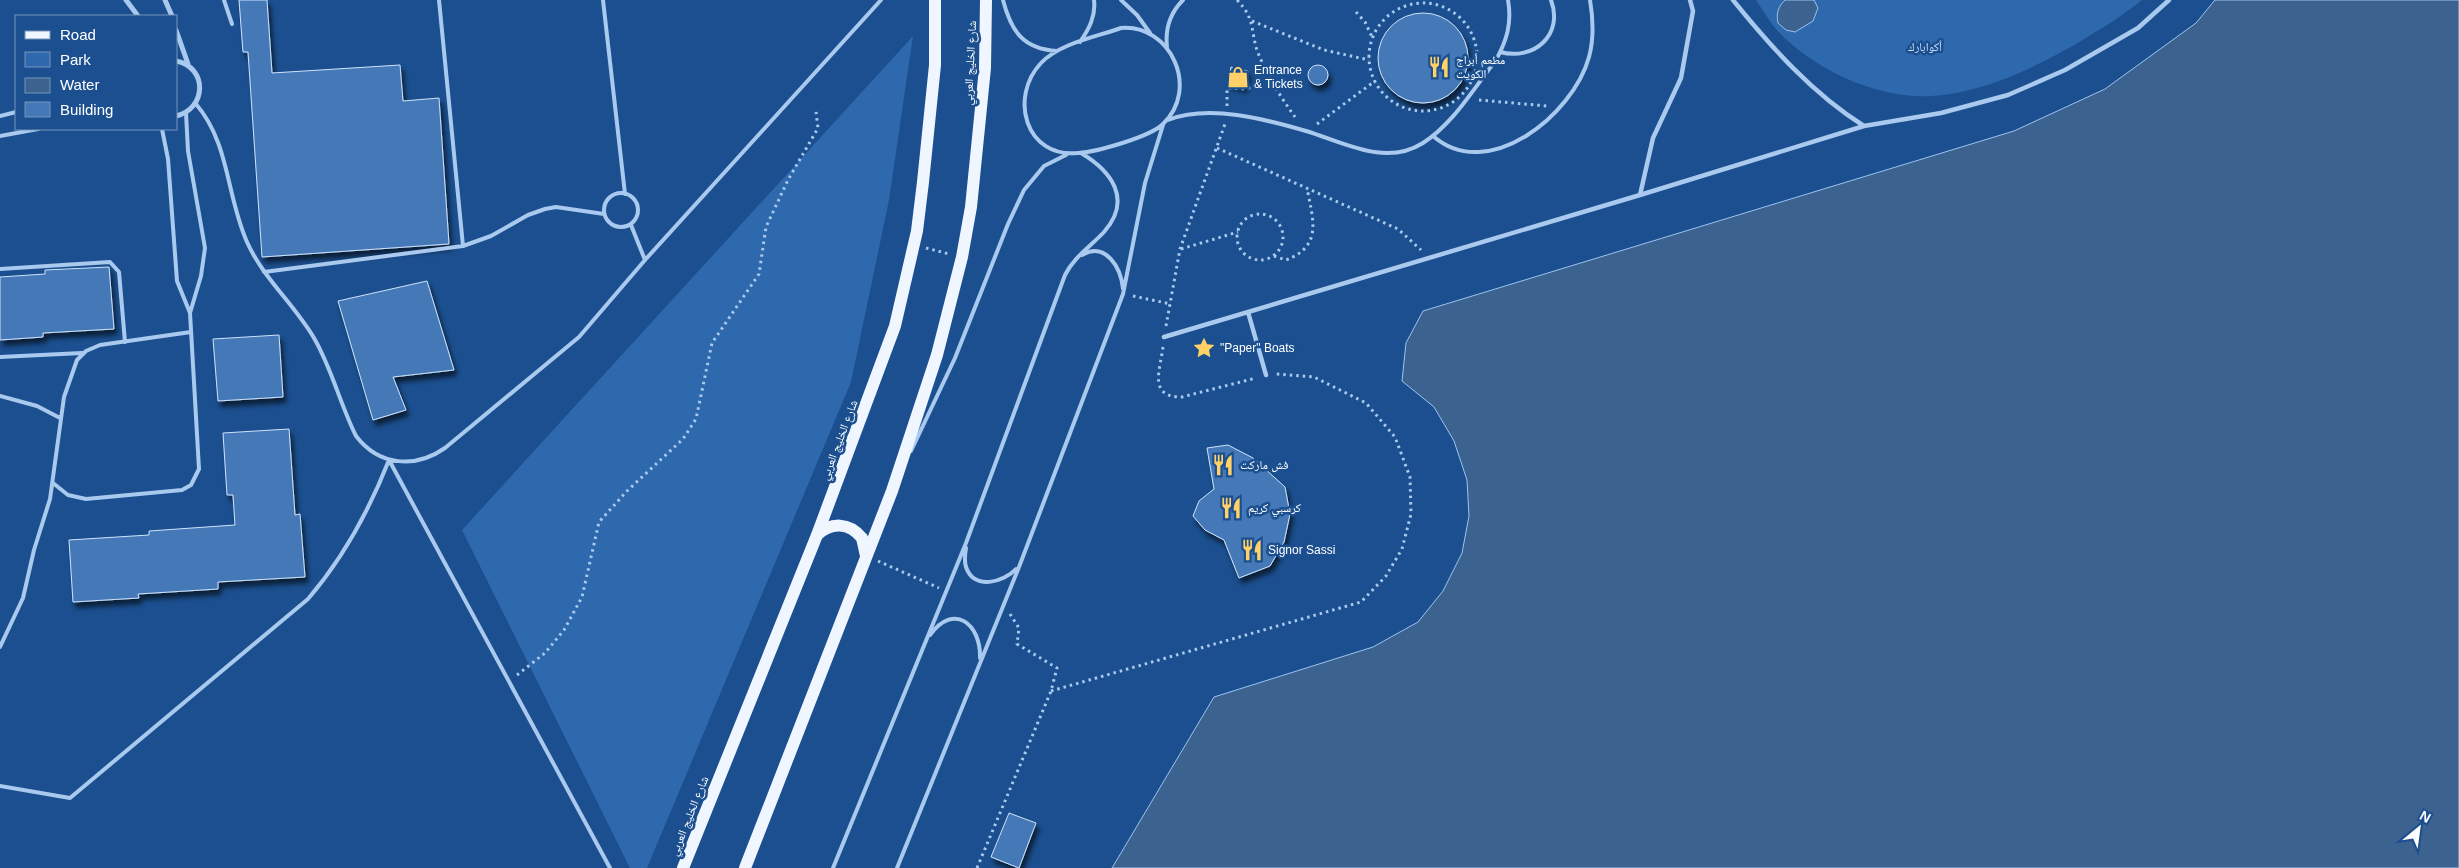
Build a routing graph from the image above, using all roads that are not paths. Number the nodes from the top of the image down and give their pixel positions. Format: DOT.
graph roads {
  1 [pos="126,0"];
  2 [pos="165,0"];
  3 [pos="224,0"];
  4 [pos="439,0"];
  5 [pos="603,0"];
  6 [pos="881,0"];
  7 [pos="935,0"];
  8 [pos="986,0"];
  9 [pos="1003,0"];
  10 [pos="1094,0"];
  11 [pos="1122,0"];
  12 [pos="1183,0"];
  13 [pos="1508,0"];
  14 [pos="1551,0"];
  15 [pos="1590,0"];
  16 [pos="1690,0"];
  17 [pos="1733,0"];
  18 [pos="2169,0"];
  19 [pos="137,15"];
  20 [pos="172,15"];
  21 [pos="232,24"];
  22 [pos="1152,34"];
  23 [pos="178,36"];
  24 [pos="1079,42"];
  25 [pos="1167,47"];
  26 [pos="1057,51"];
  27 [pos="1500,52"];
  28 [pos="178,61"];
  29 [pos="188,65"];
  30 [pos="196,104"];
  31 [pos="15,112"];
  32 [pos="186,113"];
  33 [pos="178,115"];
  34 [pos="0,116"];
  35 [pos="1166,120"];
  36 [pos="1162,125"];
  37 [pos="1864,126"];
  38 [pos="33,130"];
  39 [pos="162,130"];
  40 [pos="0,136"];
  41 [pos="1432,136"];
  42 [pos="1081,153"];
  43 [pos="1068,154"];
  44 [pos="625,194"];
  45 [pos="1640,196"];
  46 [pos="604,214"];
  47 [pos="631,225"];
  48 [pos="463,246"];
  49 [pos="645,260"];
  50 [pos="1075,260"];
  51 [pos="0,269"];
  52 [pos="264,272"];
  53 [pos="1123,294"];
  54 [pos="1248,312"];
  55 [pos="190,313"];
  56 [pos="191,332"];
  57 [pos="1164,337"];
  58 [pos="125,342"];
  59 [pos="82,354"];
  60 [pos="0,357"];
  61 [pos="1266,375"];
  62 [pos="0,396"];
  63 [pos="60,418"];
  64 [pos="389,460"];
  65 [pos="53,483"];
  66 [pos="892,491"];
  67 [pos="817,535"];
  68 [pos="966,543"];
  69 [pos="866,556"];
  70 [pos="1019,567"];
  71 [pos="1,641"];
  72 [pos="926,642"];
  73 [pos="0,647"];
  74 [pos="980,663"];
  75 [pos="0,786"];
  76 [pos="610,868"];
  77 [pos="683,868"];
  78 [pos="745,868"];
  79 [pos="833,868"];
  80 [pos="897,868"];
  1 -- 19 [label="street"];
  2 -- 20 [label="street"];
  3 -- 21 [label="lane"];
  4 -- 48 [label="lane"];
  5 -- 44 [label="lane"];
  6 -- 49 [label="lane"];
  7 -- 67 [label="main road, شارع الخليج العربي"];
  8 -- 66 [label="main road, شارع الخليج العربي"];
  9 -- 26 [label="lane"];
  10 -- 24 [label="lane"];
  11 -- 22 [label="lane"];
  12 -- 25 [label="lane"];
  13 -- 27 [label="lane"];
  14 -- 27 [label="lane"];
  15 -- 41 [label="lane"];
  16 -- 45 [label="street"];
  17 -- 37 [label="street"];
  18 -- 37 [label="street"];
  22 -- 24 [label="lane"];
  22 -- 25 [label="lane"];
  23 -- 29 [label="street"];
  24 -- 26 [label="lane"];
  25 -- 35 [label="lane"];
  26 -- 43 [label="lane"];
  27 -- 41 [label="lane"];
  28 -- 29 [label="street"];
  29 -- 30 [label="street"];
  30 -- 32 [label="street"];
  30 -- 52 [label="lane"];
  31 -- 34 [label="lane"];
  32 -- 33 [label="street"];
  32 -- 55 [label="lane"];
  35 -- 36 [label="lane"];
  35 -- 41 [label="lane"];
  36 -- 42 [label="lane"];
  36 -- 53 [label="lane"];
  37 -- 45 [label="street"];
  38 -- 40 [label="lane"];
  39 -- 55 [label="lane"];
  42 -- 43 [label="lane"];
  42 -- 50 [label="lane"];
  43 -- 66 [label="lane"];
  44 -- 46 [label="lane"];
  44 -- 47 [label="lane"];
  45 -- 54 [label="street"];
  46 -- 47 [label="lane"];
  46 -- 48 [label="lane"];
  47 -- 49 [label="lane"];
  48 -- 52 [label="lane"];
  49 -- 64 [label="lane"];
  50 -- 53 [label="lane"];
  50 -- 68 [label="lane"];
  51 -- 58 [label="lane"];
  52 -- 64 [label="lane"];
  53 -- 70 [label="lane"];
  54 -- 57 [label="street"];
  54 -- 61 [label="street"];
  55 -- 56 [label="lane"];
  56 -- 58 [label="lane"];
  56 -- 65 [label="lane"];
  58 -- 59 [label="lane"];
  59 -- 60 [label="lane"];
  59 -- 63 [label="lane"];
  62 -- 63 [label="lane"];
  63 -- 65 [label="lane"];
  64 -- 75 [label="lane"];
  64 -- 76 [label="lane"];
  65 -- 71 [label="lane"];
  66 -- 69 [label="main road, شارع الخليج العربي"];
  67 -- 69 [label="main road"];
  67 -- 77 [label="main road, شارع الخليج العربي"];
  68 -- 70 [label="lane"];
  68 -- 72 [label="lane"];
  69 -- 78 [label="main road, شارع الخليج العربي"];
  70 -- 74 [label="lane"];
  71 -- 73 [label="lane"];
  72 -- 74 [label="lane"];
  72 -- 79 [label="lane"];
  74 -- 80 [label="lane"];
}
